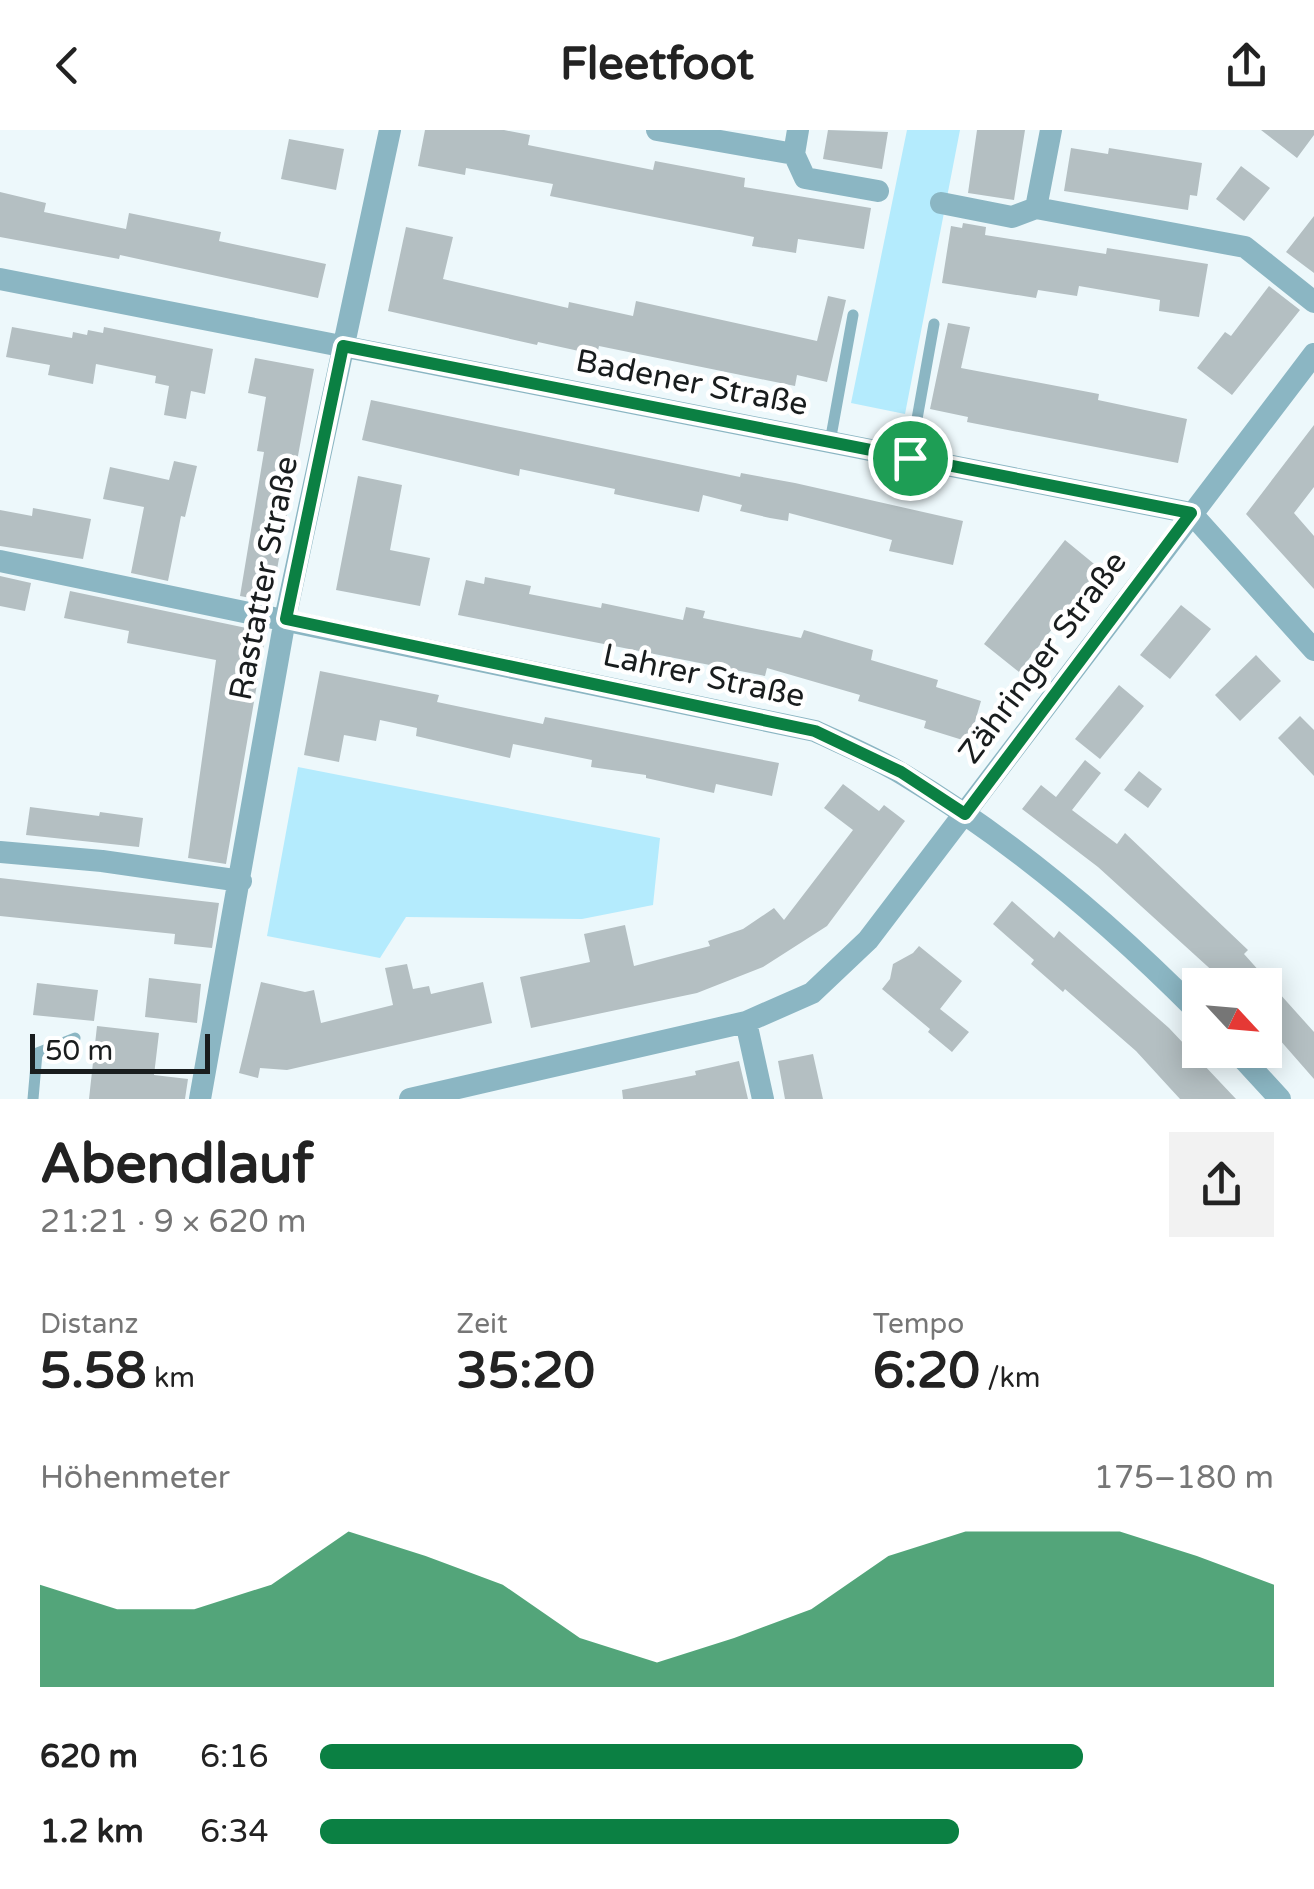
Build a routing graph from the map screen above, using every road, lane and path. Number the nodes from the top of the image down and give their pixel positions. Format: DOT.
graph roads {
  1 [pos="390,130"];
  2 [pos="657,130"];
  3 [pos="798,130"];
  4 [pos="1051,130"];
  5 [pos="794,154"];
  6 [pos="878,191"];
  7 [pos="941,202"];
  8 [pos="1036,208"];
  9 [pos="0,279"];
  10 [pos="1314,302"];
  11 [pos="853,315"];
  12 [pos="934,324"];
  13 [pos="343,346"];
  14 [pos="1314,354"];
  15 [pos="830,442"];
  16 [pos="910,458"];
  17 [pos="1191,513"];
  18 [pos="0,560"];
  19 [pos="286,619"];
  20 [pos="1314,650"];
  21 [pos="965,814"];
  22 [pos="0,852"];
  23 [pos="241,881"];
  24 [pos="1182,997"];
  25 [pos="746,1022"];
  26 [pos="75,1038"];
  27 [pos="1252,1068"];
  28 [pos="33,1099"];
  29 [pos="200,1099"];
  30 [pos="410,1099"];
  31 [pos="763,1099"];
  32 [pos="1280,1099"];
  1 -- 13 [label="street, Rastatter Straße"];
  2 -- 5 [label="street"];
  3 -- 5 [label="street"];
  4 -- 8 [label="street"];
  5 -- 6 [label="street"];
  7 -- 8 [label="street"];
  8 -- 10 [label="street"];
  9 -- 13 [label="street, Badener Straße"];
  11 -- 15 [label="lane"];
  12 -- 16 [label="lane"];
  13 -- 15 [label="street, Badener Straße"];
  13 -- 19 [label="street, Rastatter Straße"];
  14 -- 17 [label="street, Zähringer Straße"];
  15 -- 16 [label="street, Badener Straße"];
  16 -- 17 [label="street, Badener Straße"];
  17 -- 20 [label="street"];
  17 -- 21 [label="street, Zähringer Straße"];
  18 -- 19 [label="street, Lahrer Straße"];
  19 -- 21 [label="street, Lahrer Straße"];
  19 -- 23 [label="street, Rastatter Straße"];
  21 -- 24 [label="street, Lahrer Straße"];
  21 -- 25 [label="street, Zähringer Straße"];
  22 -- 23 [label="street"];
  23 -- 29 [label="street, Rastatter Straße"];
  25 -- 30 [label="street, Zähringer Straße"];
  25 -- 31 [label="street"];
  26 -- 28 [label="lane"];
  27 -- 32 [label="street"];
}
